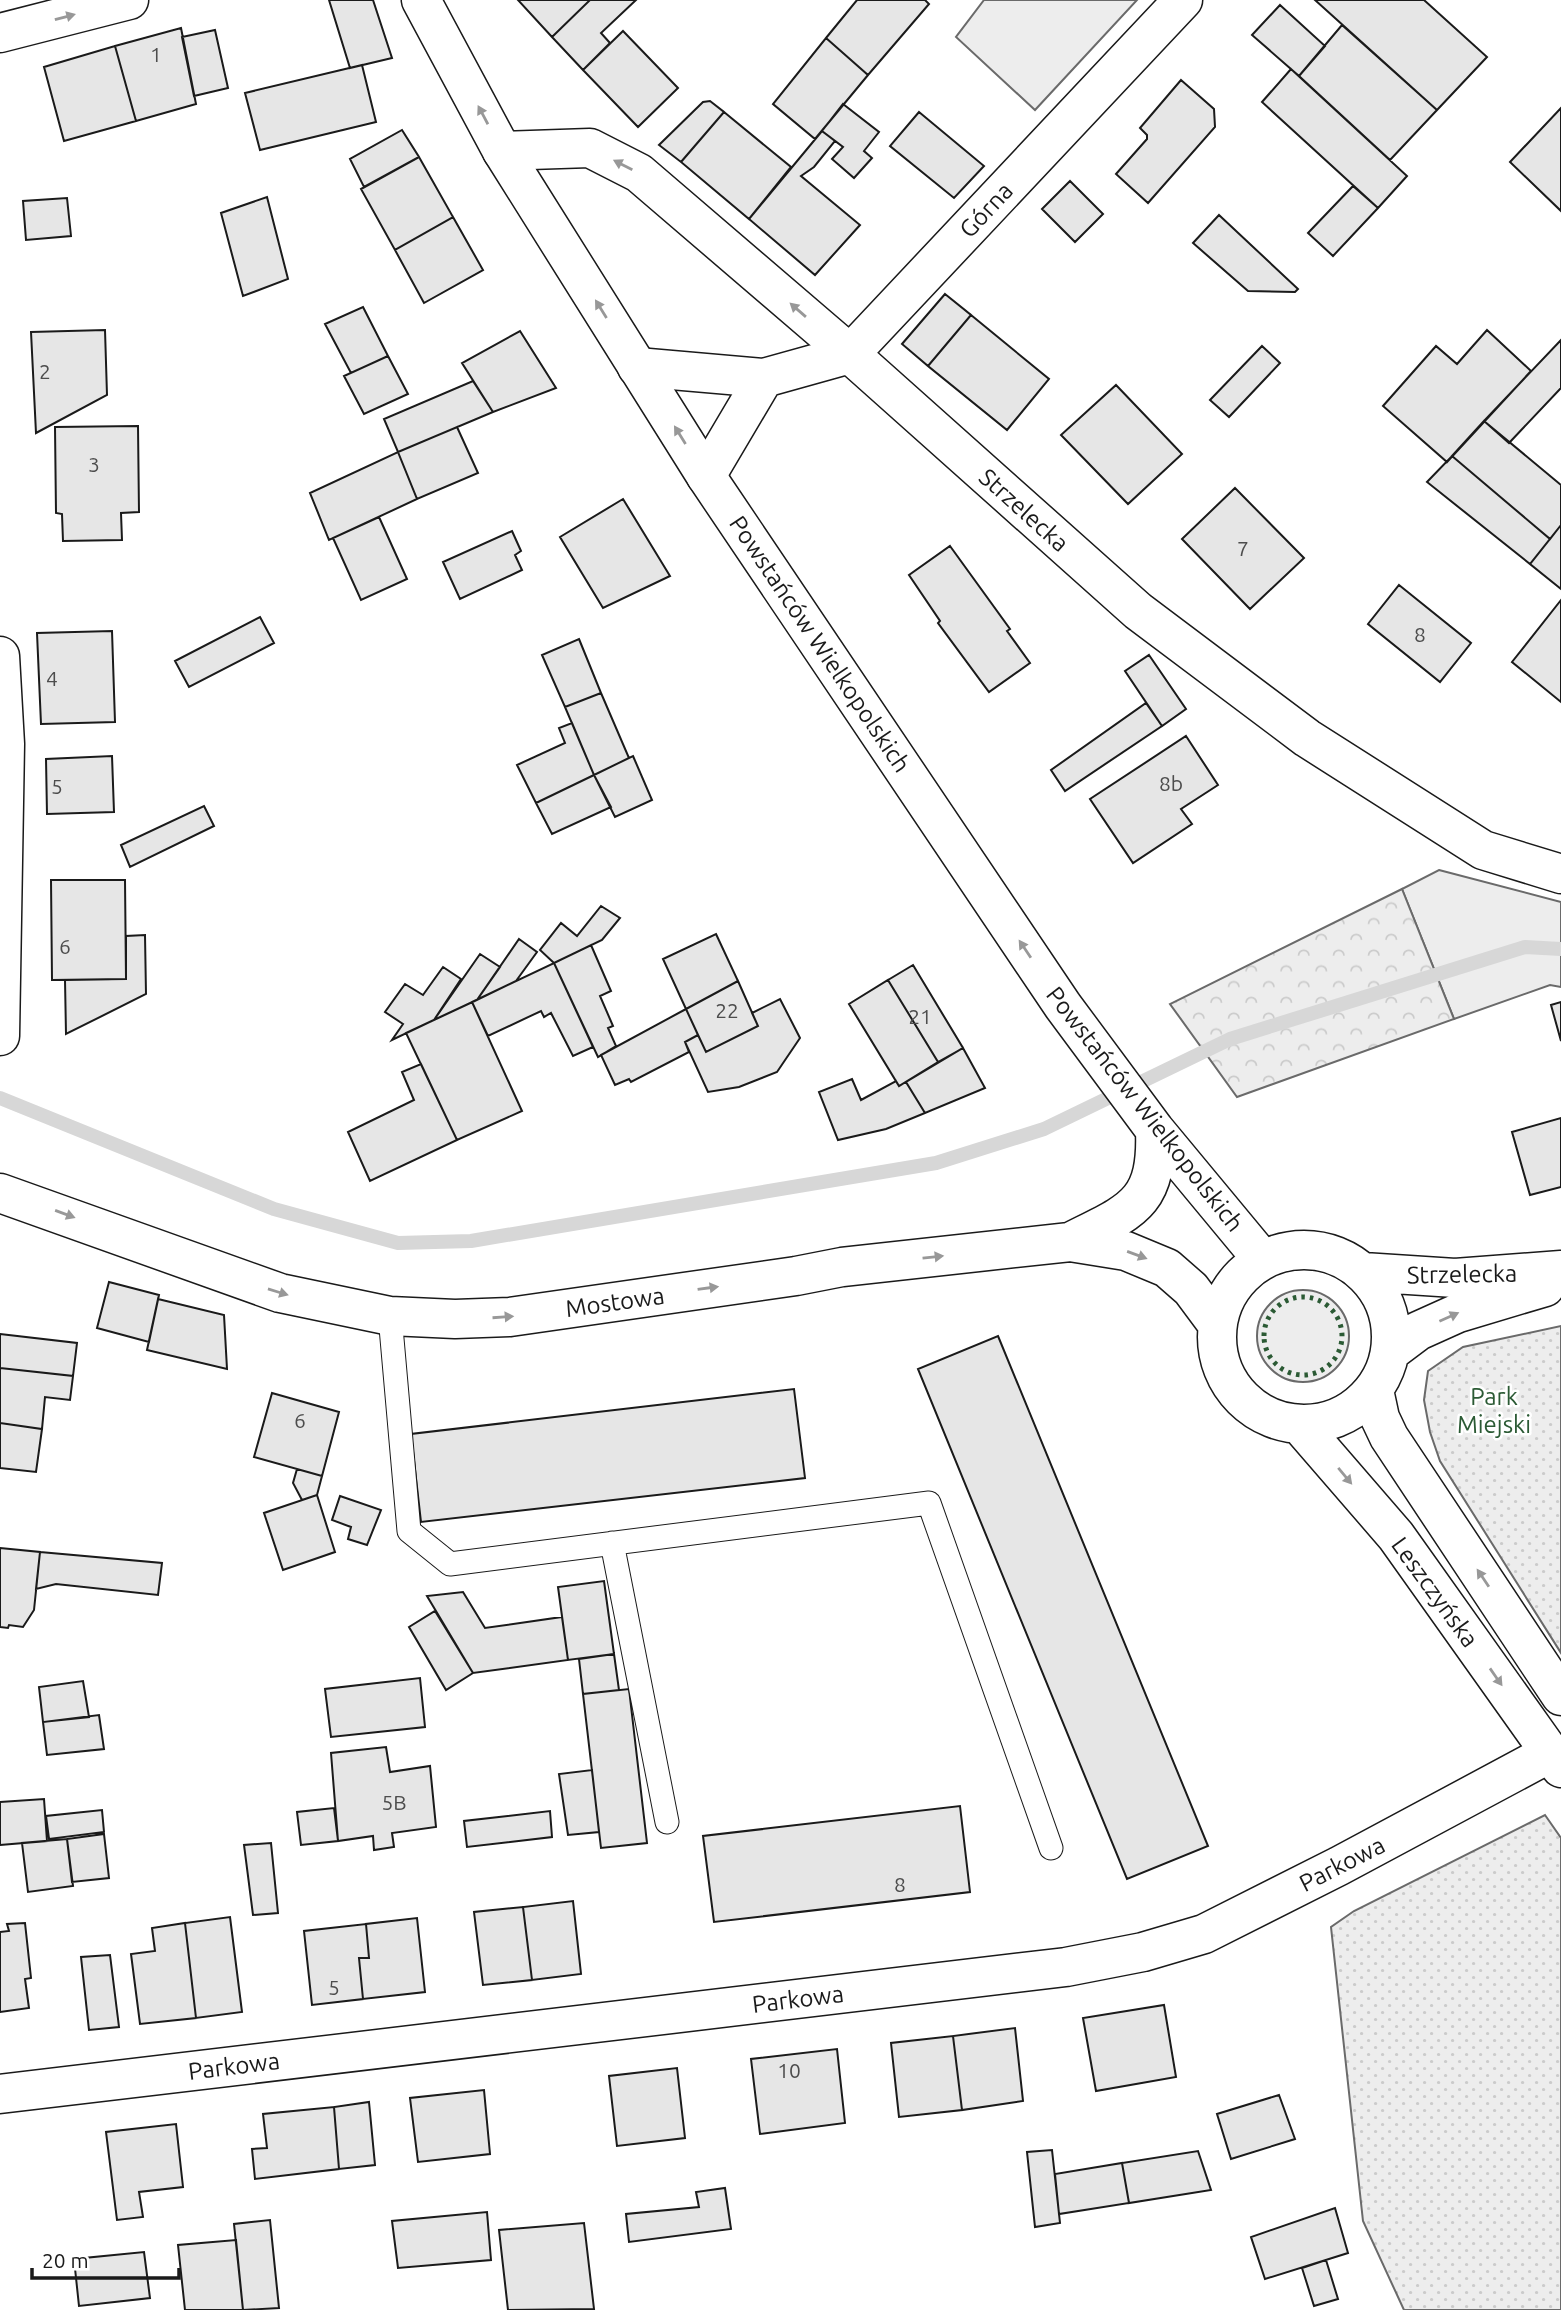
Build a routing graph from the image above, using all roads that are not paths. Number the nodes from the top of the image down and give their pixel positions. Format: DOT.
graph roads {
  1 [pos="129,0"];
  2 [pos="421,0"];
  3 [pos="1183,0"];
  4 [pos="0,33"];
  5 [pos="502,150"];
  6 [pos="850,354"];
  7 [pos="637,367"];
  8 [pos="764,378"];
  9 [pos="706,476"];
  10 [pos="0,656"];
  11 [pos="1561,874"];
  12 [pos="1,944"];
  13 [pos="0,1036"];
  14 [pos="1155,1129"];
  15 [pos="0,1192"];
  16 [pos="1070,1242"];
  17 [pos="1262,1259"];
  18 [pos="1561,1270"];
  19 [pos="1363,1272"];
  20 [pos="1561,1282"];
  21 [pos="390,1316"];
  22 [pos="1217,1324"];
  23 [pos="1390,1352"];
  24 [pos="1374,1390"];
  25 [pos="1300,1425"];
  26 [pos="612,1543"];
  27 [pos="1561,1696"];
  28 [pos="1555,1760"];
  29 [pos="667,1822"];
  30 [pos="1051,1848"];
  31 [pos="0,2094"];
  4 -- 1 [label="street, one-way"];
  5 -- 2 [label="street, Powstańców Wielkopolskich, one-way"];
  3 -- 6 [label="street, Górna"];
  6 -- 5 [label="street, Strzelecka, one-way"];
  7 -- 5 [label="street, Powstańców Wielkopolskich, one-way"];
  6 -- 8 [label="street"];
  6 -- 11 [label="street, Strzelecka"];
  7 -- 8 [label="street"];
  9 -- 7 [label="street, Powstańców Wielkopolskich, one-way"];
  8 -- 9 [label="street"];
  14 -- 9 [label="street, Powstańców Wielkopolskich, one-way"];
  10 -- 12 [label="street"];
  12 -- 13 [label="street"];
  14 -- 16 [label="street"];
  14 -- 17 [label="street, Powstańców Wielkopolskich"];
  15 -- 21 [label="street, Mostowa, one-way"];
  21 -- 16 [label="street, Mostowa, one-way"];
  16 -- 22 [label="street, Mostowa, one-way"];
  17 -- 19 [label="street"];
  17 -- 22 [label="street"];
  18 -- 19 [label="street, Strzelecka"];
  19 -- 23 [label="street"];
  23 -- 20 [label="street, Strzelecka, one-way"];
  21 -- 26 [label="lane"];
  22 -- 25 [label="street"];
  23 -- 24 [label="street"];
  24 -- 25 [label="street"];
  27 -- 24 [label="street, Leszczyńska, one-way"];
  25 -- 28 [label="street, Leszczyńska, one-way"];
  26 -- 29 [label="lane"];
  26 -- 30 [label="lane"];
  28 -- 31 [label="street, Parkowa"];
}
